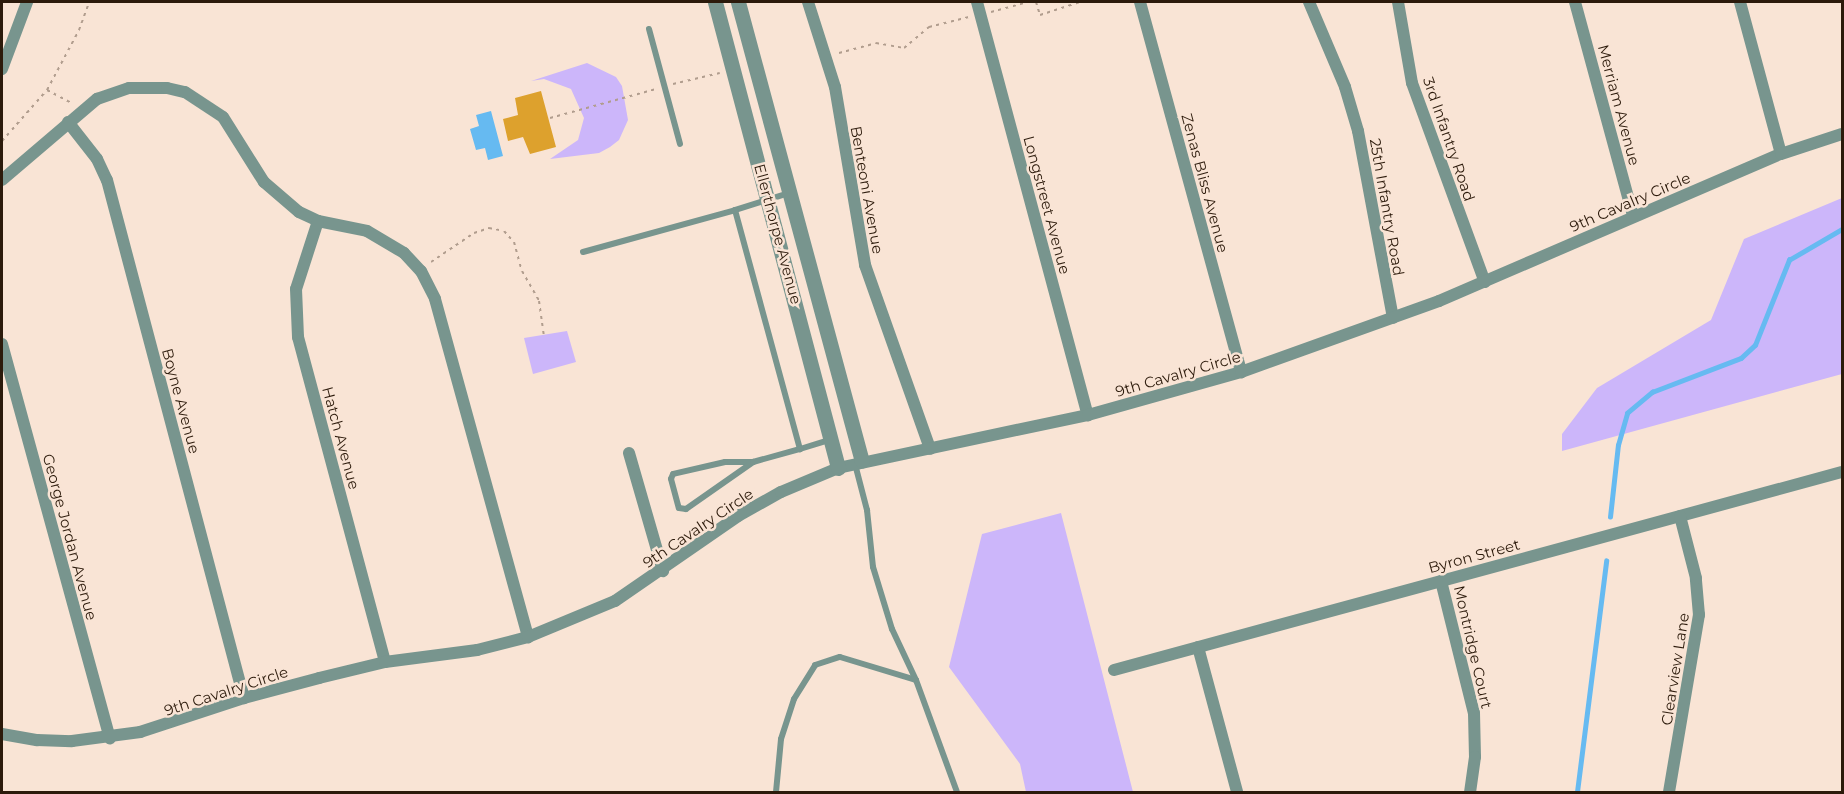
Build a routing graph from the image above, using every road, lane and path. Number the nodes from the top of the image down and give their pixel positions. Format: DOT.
graph roads {
  1 [pos="27,2"];
  2 [pos="89,2"];
  3 [pos="715,2"];
  4 [pos="738,2"];
  5 [pos="808,2"];
  6 [pos="977,2"];
  7 [pos="1029,2"];
  8 [pos="1036,2"];
  9 [pos="1080,2"];
  10 [pos="1140,2"];
  11 [pos="1309,2"];
  12 [pos="1398,2"];
  13 [pos="1575,2"];
  14 [pos="1740,2"];
  15 [pos="981,14"];
  16 [pos="649,29"];
  17 [pos="827,57"];
  18 [pos="2,69"];
  19 [pos="720,72"];
  20 [pos="665,87"];
  21 [pos="47,90"];
  22 [pos="80,110"];
  23 [pos="550,118"];
  24 [pos="68,122"];
  25 [pos="1842,134"];
  26 [pos="2,141"];
  27 [pos="680,144"];
  28 [pos="1781,154"];
  29 [pos="2,180"];
  30 [pos="789,193"];
  31 [pos="768,200"];
  32 [pos="735,210"];
  33 [pos="1633,216"];
  34 [pos="318,221"];
  35 [pos="583,252"];
  36 [pos="429,264"];
  37 [pos="1485,282"];
  38 [pos="1393,318"];
  39 [pos="544,337"];
  40 [pos="2,344"];
  41 [pos="1241,372"];
  42 [pos="1088,415"];
  43 [pos="833,439"];
  44 [pos="930,448"];
  45 [pos="800,449"];
  46 [pos="629,453"];
  47 [pos="753,462"];
  48 [pos="859,463"];
  49 [pos="838,468"];
  50 [pos="1842,472"];
  51 [pos="1680,516"];
  52 [pos="663,571"];
  53 [pos="1442,581"];
  54 [pos="528,637"];
  55 [pos="1197,647"];
  56 [pos="385,663"];
  57 [pos="1114,670"];
  58 [pos="916,680"];
  59 [pos="244,698"];
  60 [pos="2,734"];
  61 [pos="110,738"];
  62 [pos="776,792"];
  63 [pos="957,792"];
  64 [pos="1237,792"];
  65 [pos="1470,792"];
  66 [pos="1670,792"];
  1 -- 18 [label="street"];
  2 -- 21 [label="path"];
  3 -- 31 [label="street, Ellerthorpe Avenue"];
  4 -- 30 [label="street, Ellerthorpe Avenue"];
  5 -- 17 [label="street, Benteoni Avenue"];
  6 -- 15 [label="street, Longstreet Avenue"];
  7 -- 15 [label="path"];
  8 -- 9 [label="path"];
  10 -- 41 [label="street, Zenas Bliss Avenue"];
  11 -- 38 [label="street, 25th Infantry Road"];
  12 -- 37 [label="street, 3rd Infantry Road"];
  13 -- 33 [label="street, Merriam Avenue"];
  14 -- 28 [label="street"];
  15 -- 17 [label="path"];
  15 -- 42 [label="street, Longstreet Avenue"];
  16 -- 20 [label="lane"];
  17 -- 44 [label="street, Benteoni Avenue"];
  19 -- 20 [label="path"];
  20 -- 23 [label="path"];
  20 -- 27 [label="lane"];
  21 -- 22 [label="path"];
  21 -- 26 [label="path"];
  22 -- 24 [label="street"];
  22 -- 34 [label="street"];
  24 -- 29 [label="street"];
  24 -- 59 [label="street, Boyne Avenue"];
  25 -- 28 [label="street, 9th Cavalry Circle"];
  28 -- 33 [label="street, 9th Cavalry Circle"];
  30 -- 31 [label="lane"];
  30 -- 48 [label="street, Ellerthorpe Avenue"];
  31 -- 32 [label="lane"];
  31 -- 43 [label="street, Ellerthorpe Avenue"];
  32 -- 35 [label="lane"];
  32 -- 45 [label="lane"];
  33 -- 37 [label="street, 9th Cavalry Circle"];
  34 -- 54 [label="street"];
  34 -- 56 [label="street, Hatch Avenue"];
  36 -- 39 [label="path"];
  37 -- 38 [label="street, 9th Cavalry Circle"];
  38 -- 41 [label="street, 9th Cavalry Circle"];
  40 -- 61 [label="street, George Jordan Avenue"];
  41 -- 42 [label="street, 9th Cavalry Circle"];
  42 -- 44 [label="street, 9th Cavalry Circle"];
  43 -- 45 [label="lane"];
  43 -- 49 [label="street, Ellerthorpe Avenue"];
  44 -- 48 [label="street, 9th Cavalry Circle"];
  45 -- 47 [label="lane"];
  46 -- 52 [label="street"];
  47 -- 47 [label="lane"];
  48 -- 49 [label="street, 9th Cavalry Circle"];
  48 -- 58 [label="lane"];
  49 -- 52 [label="street, 9th Cavalry Circle"];
  50 -- 51 [label="street, Byron Street"];
  51 -- 53 [label="street, Byron Street"];
  51 -- 66 [label="street, Clearview Lane"];
  52 -- 54 [label="street, 9th Cavalry Circle"];
  53 -- 55 [label="street, Byron Street"];
  53 -- 65 [label="street, Montridge Court"];
  54 -- 56 [label="street, 9th Cavalry Circle"];
  55 -- 57 [label="street, Byron Street"];
  55 -- 64 [label="street"];
  56 -- 59 [label="street, 9th Cavalry Circle"];
  58 -- 62 [label="lane"];
  58 -- 63 [label="lane"];
  59 -- 61 [label="street, 9th Cavalry Circle"];
  60 -- 61 [label="street, 9th Cavalry Circle"];
}
